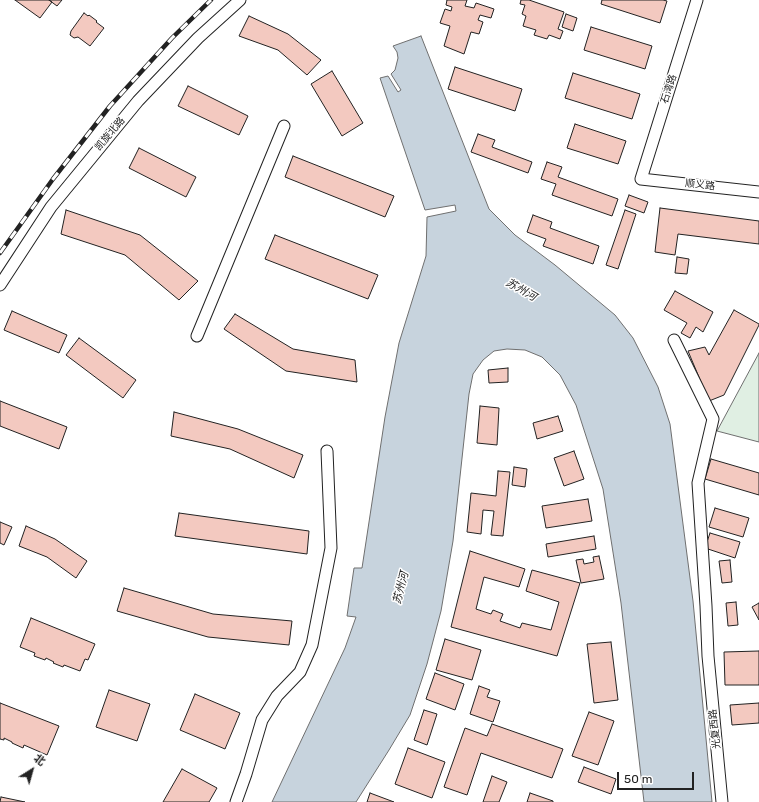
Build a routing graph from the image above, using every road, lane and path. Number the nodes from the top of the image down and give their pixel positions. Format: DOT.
graph roads {
  1 [pos="240,0"];
  2 [pos="697,0"];
  3 [pos="284,126"];
  4 [pos="641,179"];
  5 [pos="759,192"];
  6 [pos="0,285"];
  7 [pos="197,336"];
  8 [pos="674,340"];
  9 [pos="327,451"];
  10 [pos="236,802"];
  11 [pos="722,802"];
  1 -- 6 [label="street, 凯旋北路"];
  2 -- 4 [label="street, 石湾路"];
  3 -- 7 [label="street"];
  4 -- 5 [label="street, 顺义路"];
  8 -- 11 [label="street, 光复西路"];
  9 -- 10 [label="street"];
}
